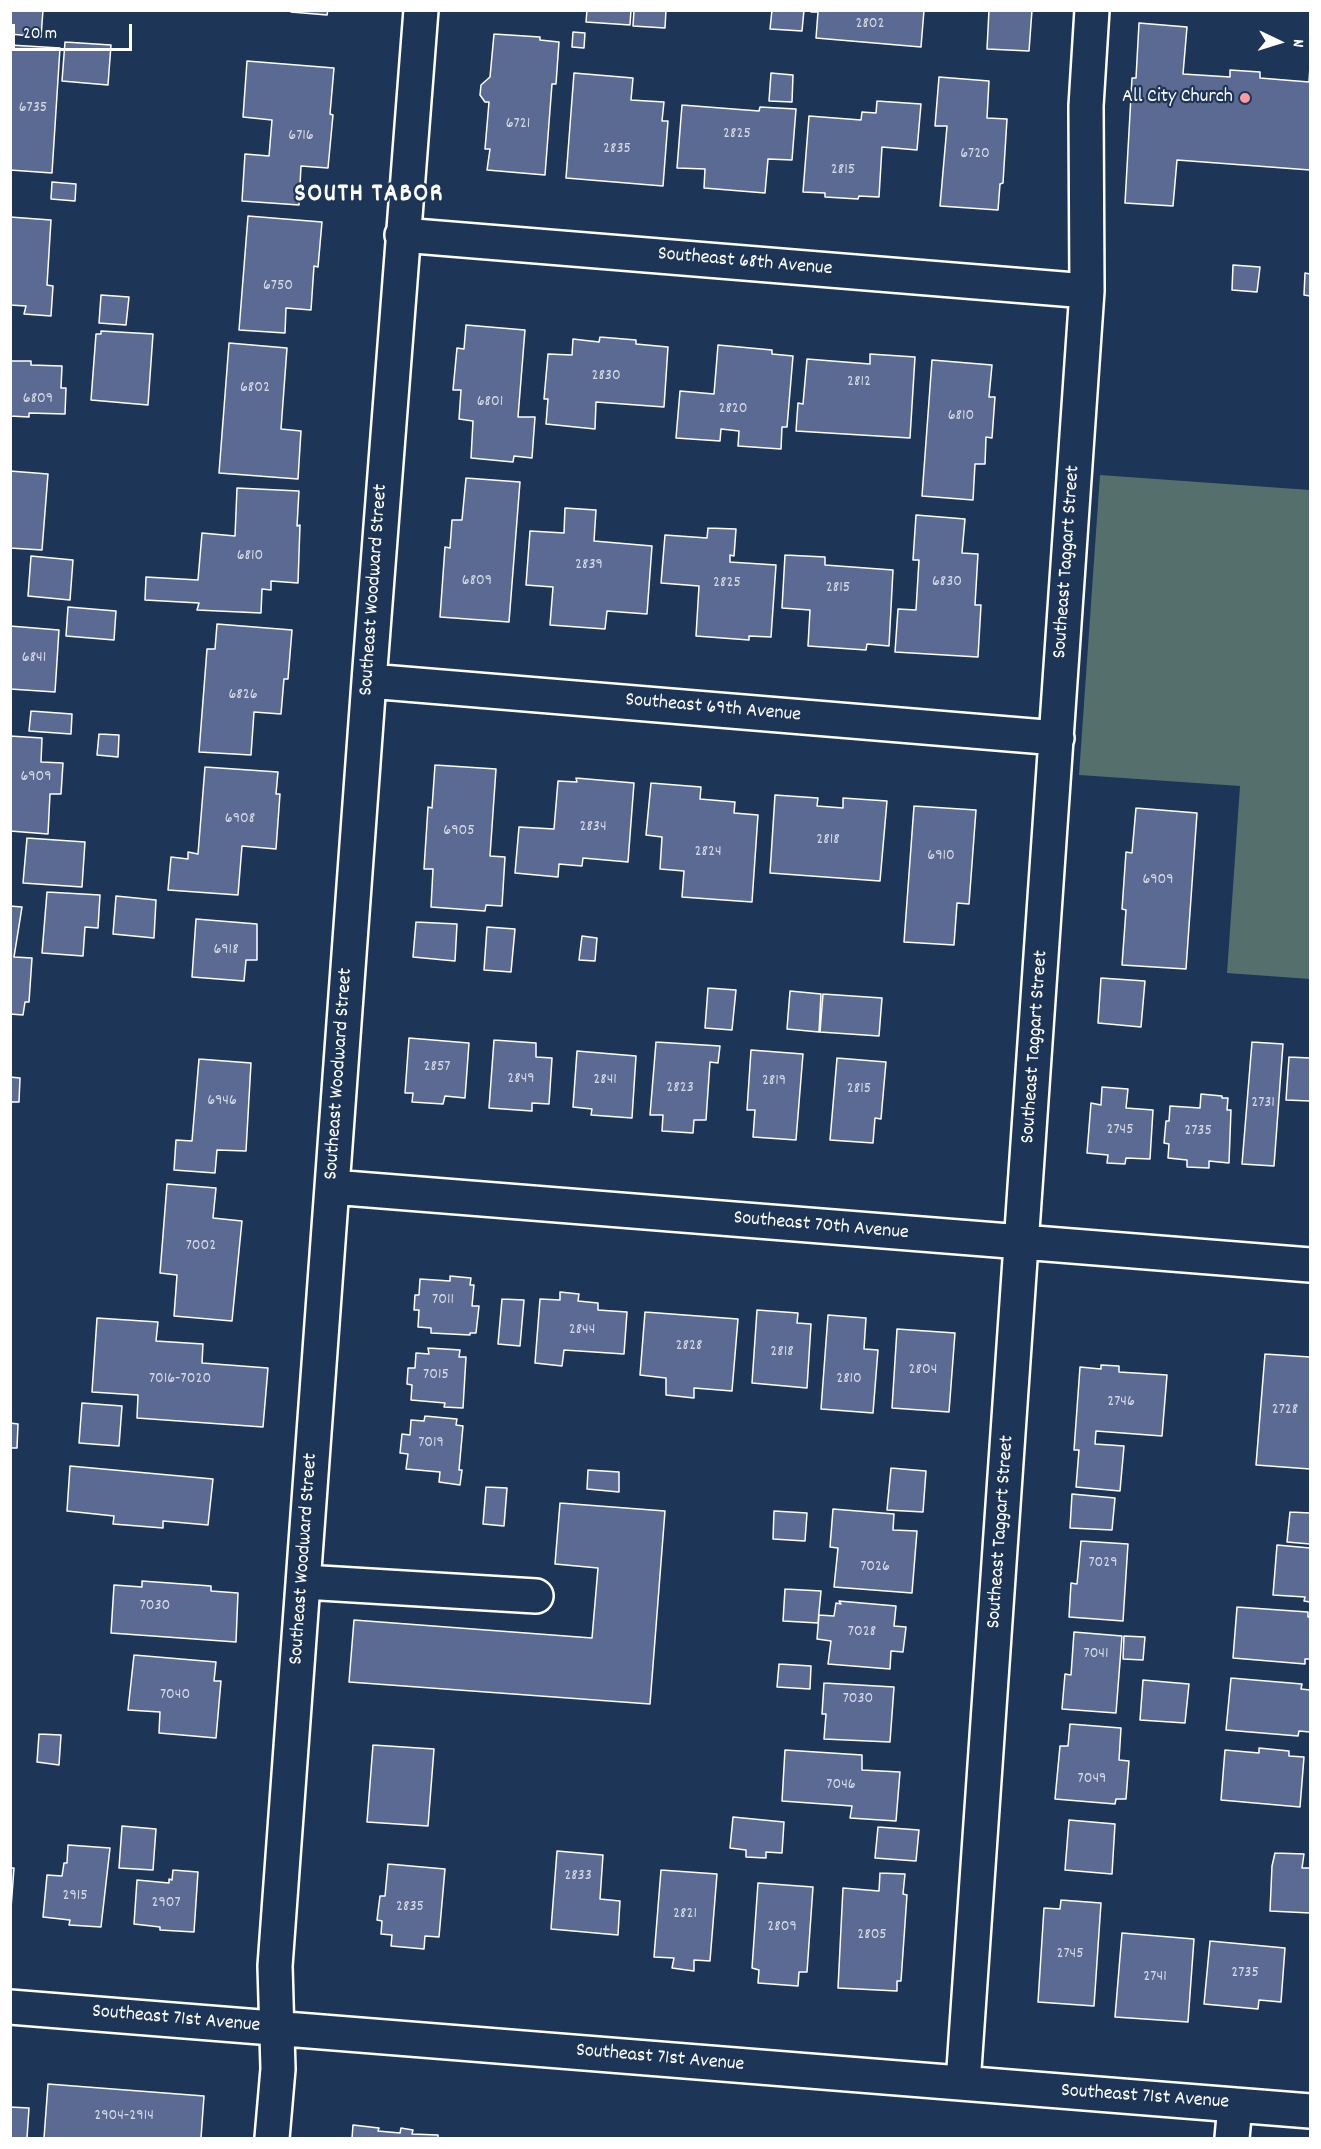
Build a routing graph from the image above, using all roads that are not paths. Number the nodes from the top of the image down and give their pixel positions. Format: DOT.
graph roads {
  1 [pos="420,10"];
  2 [pos="1092,10"];
  3 [pos="402,235"];
  4 [pos="1087,291"];
  5 [pos="369,681"];
  6 [pos="1057,738"];
  7 [pos="333,1187"];
  8 [pos="1023,1243"];
  9 [pos="1311,1265"];
  10 [pos="304,1582"];
  11 [pos="536,1596"];
  12 [pos="10,2007"];
  13 [pos="276,2028"];
  14 [pos="963,2083"];
  15 [pos="1235,2105"];
  16 [pos="1311,2111"];
  17 [pos="272,2139"];
  18 [pos="1232,2139"];
  1 -- 3 [label="street, Southeast Woodward Street"];
  2 -- 4 [label="street, Southeast Taggart Street"];
  3 -- 4 [label="street, Southeast 68th Avenue"];
  3 -- 5 [label="street, Southeast Woodward Street"];
  4 -- 6 [label="street, Southeast Taggart Street"];
  5 -- 6 [label="street, Southeast 69th Avenue"];
  5 -- 7 [label="street, Southeast Woodward Street"];
  6 -- 8 [label="street, Southeast Taggart Street"];
  7 -- 8 [label="street, Southeast 70th Avenue"];
  7 -- 10 [label="street, Southeast Woodward Street"];
  8 -- 9 [label="street, Southeast 70th Avenue"];
  8 -- 14 [label="street, Southeast Taggart Street"];
  10 -- 11 [label="street"];
  10 -- 13 [label="street, Southeast Woodward Street"];
  12 -- 13 [label="street, Southeast 71st Avenue"];
  13 -- 14 [label="street, Southeast 71st Avenue"];
  13 -- 17 [label="street, Southeast Woodward Street"];
  14 -- 15 [label="street, Southeast 71st Avenue"];
  15 -- 16 [label="street, Southeast 71st Avenue"];
  15 -- 18 [label="street"];
}
